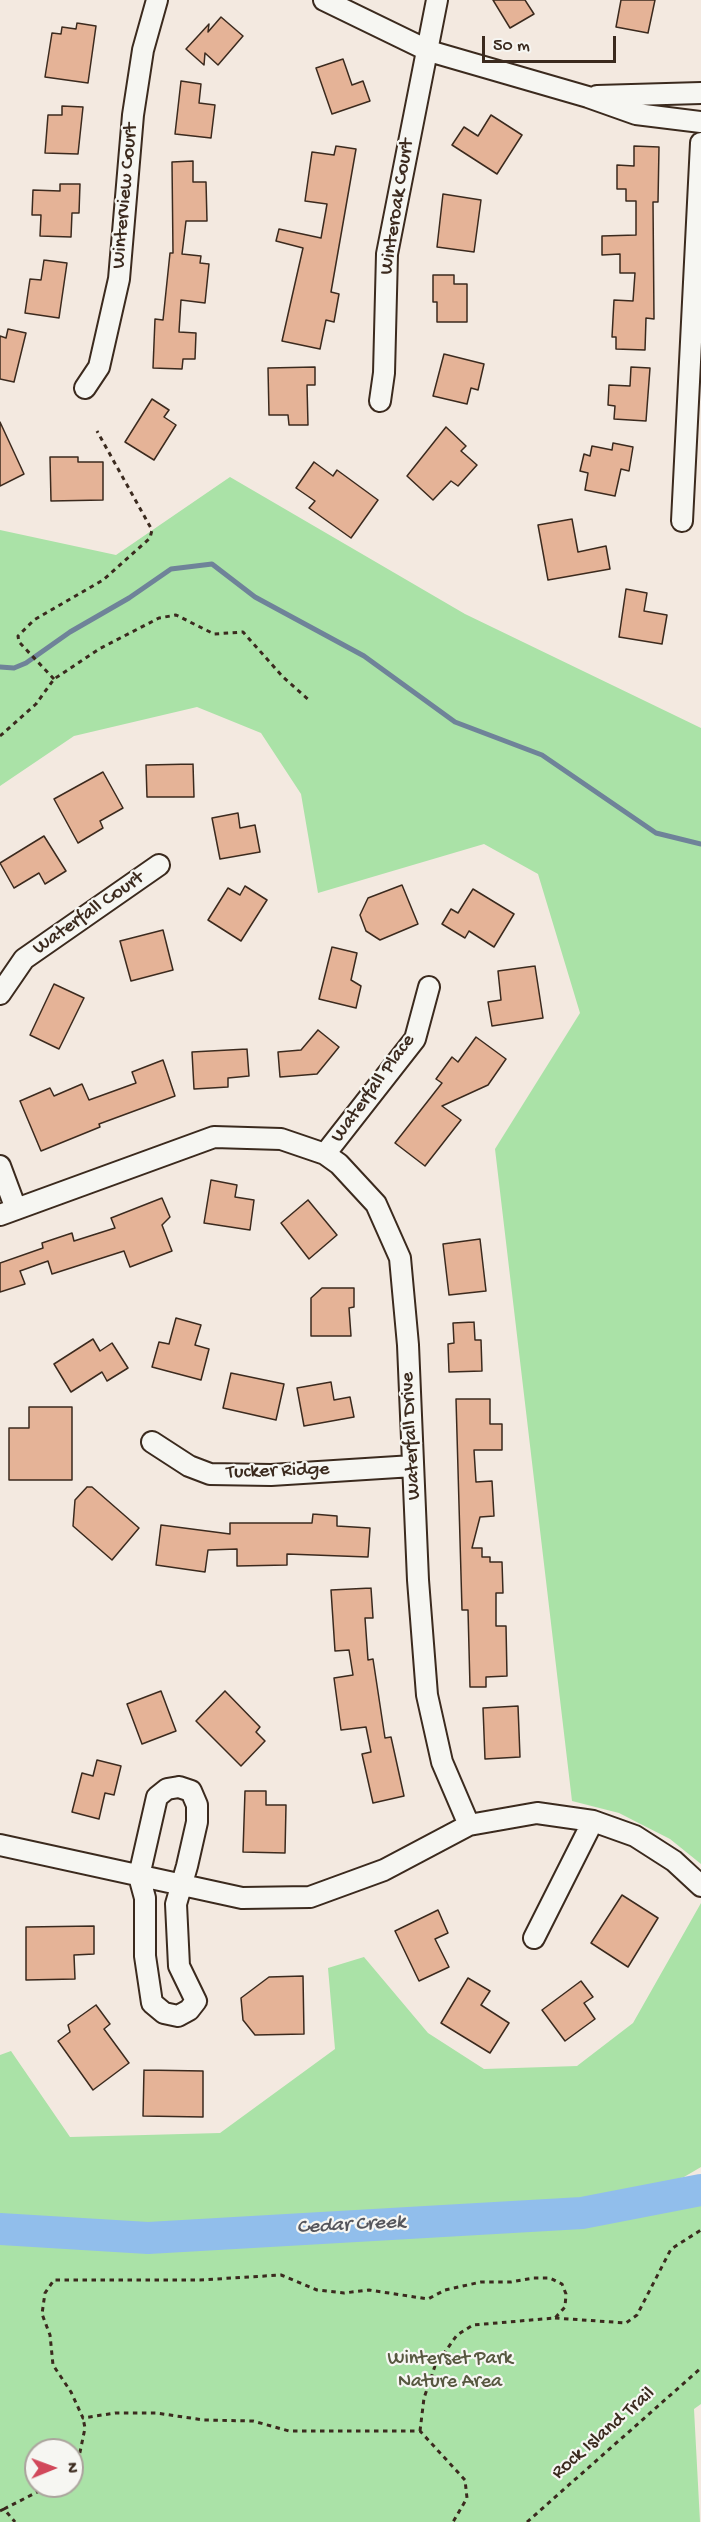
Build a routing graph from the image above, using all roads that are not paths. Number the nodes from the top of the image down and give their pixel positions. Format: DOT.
graph roads {
  1 [pos="157,0"];
  2 [pos="324,0"];
  3 [pos="437,0"];
  4 [pos="429,51"];
  5 [pos="701,93"];
  6 [pos="588,97"];
  7 [pos="701,122"];
  8 [pos="701,143"];
  9 [pos="84,388"];
  10 [pos="380,401"];
  11 [pos="682,521"];
  12 [pos="159,865"];
  13 [pos="429,987"];
  14 [pos="0,994"];
  15 [pos="325,1154"];
  16 [pos="0,1166"];
  17 [pos="8,1212"];
  18 [pos="152,1442"];
  19 [pos="413,1466"];
  20 [pos="593,1821"];
  21 [pos="469,1825"];
  22 [pos="0,1845"];
  23 [pos="139,1876"];
  24 [pos="183,1885"];
  25 [pos="701,1886"];
  26 [pos="534,1938"];
  1 -- 9 [label="street, Winterview Court"];
  2 -- 4 [label="street"];
  3 -- 4 [label="street, Winteroak Court"];
  4 -- 6 [label="street"];
  4 -- 10 [label="street, Winteroak Court"];
  5 -- 6 [label="street"];
  6 -- 7 [label="street"];
  8 -- 11 [label="street"];
  12 -- 14 [label="street, Waterfall Court"];
  13 -- 15 [label="street, Waterfall Place"];
  15 -- 17 [label="street, Waterfall Drive"];
  15 -- 19 [label="street, Waterfall Drive"];
  16 -- 17 [label="street"];
  18 -- 19 [label="street, Tucker Ridge"];
  19 -- 21 [label="street, Waterfall Drive"];
  20 -- 21 [label="street"];
  20 -- 25 [label="street"];
  20 -- 26 [label="street"];
  21 -- 24 [label="street"];
  22 -- 23 [label="street"];
  23 -- 24 [label="street"];
  23 -- 24 [label="street"];
  23 -- 24 [label="street"];
}
